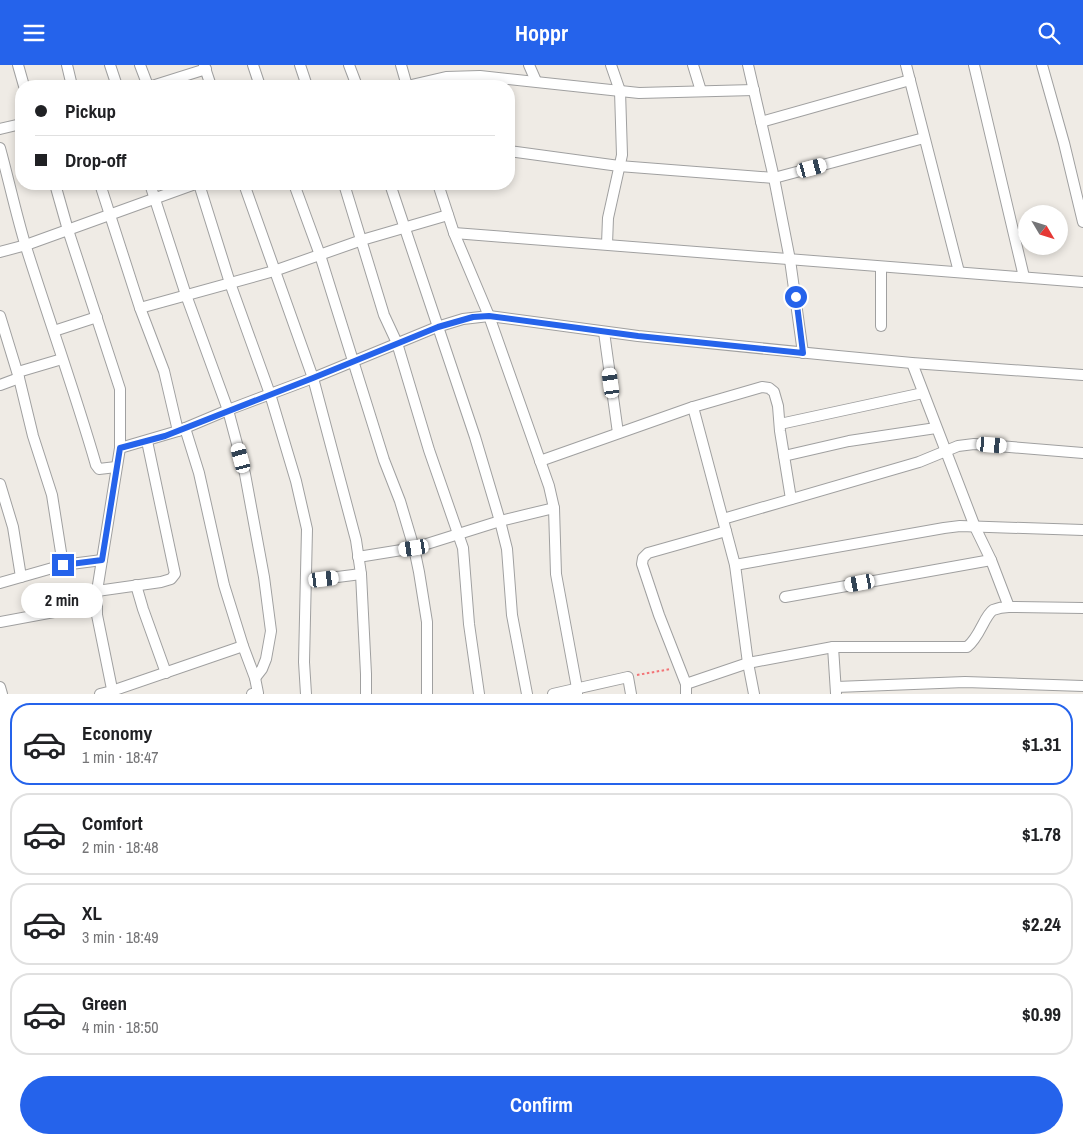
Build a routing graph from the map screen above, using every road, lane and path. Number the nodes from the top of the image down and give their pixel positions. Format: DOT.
graph roads {
  1 [pos="18,65"];
  2 [pos="67,65"];
  3 [pos="110,65"];
  4 [pos="140,65"];
  5 [pos="253,65"];
  6 [pos="300,65"];
  7 [pos="349,65"];
  8 [pos="401,65"];
  9 [pos="530,65"];
  10 [pos="611,65"];
  11 [pos="692,65"];
  12 [pos="748,65"];
  13 [pos="906,65"];
  14 [pos="974,65"];
  15 [pos="1042,65"];
  16 [pos="205,67"];
  17 [pos="22,80"];
  18 [pos="71,80"];
  19 [pos="115,80"];
  20 [pos="146,80"];
  21 [pos="169,80"];
  22 [pos="209,80"];
  23 [pos="258,80"];
  24 [pos="305,80"];
  25 [pos="355,80"];
  26 [pos="405,80"];
  27 [pos="438,80"];
  28 [pos="910,80"];
  29 [pos="536,81"];
  30 [pos="754,90"];
  31 [pos="620,91"];
  32 [pos="701,91"];
  33 [pos="761,122"];
  34 [pos="15,125"];
  35 [pos="0,129"];
  36 [pos="924,138"];
  37 [pos="0,147"];
  38 [pos="515,152"];
  39 [pos="619,166"];
  40 [pos="774,178"];
  41 [pos="57,190"];
  42 [pos="102,190"];
  43 [pos="152,190"];
  44 [pos="179,190"];
  45 [pos="201,190"];
  46 [pos="246,190"];
  47 [pos="296,190"];
  48 [pos="346,190"];
  49 [pos="392,190"];
  50 [pos="440,190"];
  51 [pos="156,199"];
  52 [pos="111,215"];
  53 [pos="448,215"];
  54 [pos="1083,222"];
  55 [pos="404,228"];
  56 [pos="68,230"];
  57 [pos="454,233"];
  58 [pos="362,240"];
  59 [pos="607,244"];
  60 [pos="26,245"];
  61 [pos="0,252"];
  62 [pos="320,255"];
  63 [pos="790,260"];
  64 [pos="882,267"];
  65 [pos="274,271"];
  66 [pos="960,272"];
  67 [pos="1024,277"];
  68 [pos="1083,282"];
  69 [pos="230,283"];
  70 [pos="186,295"];
  71 [pos="140,308"];
  72 [pos="0,315"];
  73 [pos="489,316"];
  74 [pos="97,317"];
  75 [pos="881,326"];
  76 [pos="438,327"];
  77 [pos="54,331"];
  78 [pos="604,332"];
  79 [pos="397,343"];
  80 [pos="803,353"];
  81 [pos="62,359"];
  82 [pos="354,361"];
  83 [pos="912,363"];
  84 [pos="19,375"];
  85 [pos="1083,375"];
  86 [pos="313,378"];
  87 [pos="0,385"];
  88 [pos="923,393"];
  89 [pos="270,394"];
  90 [pos="693,407"];
  91 [pos="228,410"];
  92 [pos="780,424"];
  93 [pos="936,428"];
  94 [pos="182,430"];
  95 [pos="618,433"];
  96 [pos="147,441"];
  97 [pos="120,448"];
  98 [pos="945,452"];
  99 [pos="1083,453"];
  100 [pos="784,456"];
  101 [pos="540,461"];
  102 [pos="116,467"];
  103 [pos="0,484"];
  104 [pos="791,499"];
  105 [pos="554,508"];
  106 [pos="723,519"];
  107 [pos="500,521"];
  108 [pos="975,527"];
  109 [pos="1083,530"];
  110 [pos="726,531"];
  111 [pos="458,534"];
  112 [pos="414,548"];
  113 [pos="358,557"];
  114 [pos="102,560"];
  115 [pos="991,560"];
  116 [pos="63,565"];
  117 [pos="735,565"];
  118 [pos="361,574"];
  119 [pos="21,577"];
  120 [pos="306,581"];
  121 [pos="0,583"];
  122 [pos="136,585"];
  123 [pos="97,591"];
  124 [pos="785,597"];
  125 [pos="97,604"];
  126 [pos="1009,607"];
  127 [pos="1083,608"];
  128 [pos="0,622"];
  129 [pos="242,646"];
  130 [pos="833,647"];
  131 [pos="748,663"];
  132 [pos="679,668"];
  133 [pos="166,673"];
  134 [pos="628,677"];
  135 [pos="255,678"];
  136 [pos="1083,686"];
  137 [pos="0,687"];
  138 [pos="686,689"];
  139 [pos="577,691"];
  140 [pos="836,691"];
  141 [pos="113,693"];
  142 [pos="2,694"];
  143 [pos="100,694"];
  144 [pos="256,694"];
  145 [pos="306,694"];
  146 [pos="366,694"];
  147 [pos="428,694"];
  148 [pos="479,694"];
  149 [pos="527,694"];
  150 [pos="553,694"];
  151 [pos="631,694"];
  152 [pos="754,694"];
  1 -- 17 [label="street"];
  2 -- 18 [label="street"];
  3 -- 19 [label="street"];
  4 -- 20 [label="street"];
  5 -- 23 [label="street"];
  6 -- 24 [label="street"];
  7 -- 25 [label="street"];
  8 -- 26 [label="street"];
  9 -- 29 [label="street"];
  10 -- 31 [label="street"];
  11 -- 32 [label="street"];
  12 -- 30 [label="street"];
  13 -- 28 [label="street"];
  14 -- 67 [label="street"];
  15 -- 54 [label="street"];
  16 -- 21 [label="street"];
  16 -- 22 [label="street"];
  27 -- 29 [label="street"];
  28 -- 33 [label="street"];
  28 -- 36 [label="street"];
  29 -- 31 [label="street"];
  30 -- 32 [label="street"];
  30 -- 33 [label="street"];
  31 -- 32 [label="street"];
  31 -- 39 [label="street"];
  33 -- 40 [label="street"];
  34 -- 35 [label="street"];
  36 -- 40 [label="street"];
  36 -- 66 [label="street"];
  37 -- 60 [label="street"];
  38 -- 39 [label="street"];
  39 -- 40 [label="street"];
  39 -- 59 [label="street"];
  40 -- 63 [label="street"];
  41 -- 56 [label="street"];
  42 -- 52 [label="street"];
  43 -- 51 [label="street"];
  44 -- 51 [label="street"];
  45 -- 69 [label="street"];
  46 -- 65 [label="street"];
  47 -- 62 [label="street"];
  48 -- 58 [label="street"];
  49 -- 55 [label="street"];
  50 -- 53 [label="street"];
  51 -- 52 [label="street"];
  51 -- 70 [label="street"];
  52 -- 56 [label="street"];
  52 -- 71 [label="street"];
  53 -- 55 [label="street"];
  53 -- 57 [label="street"];
  55 -- 58 [label="street"];
  55 -- 76 [label="street"];
  56 -- 60 [label="street"];
  56 -- 74 [label="street"];
  57 -- 59 [label="street"];
  57 -- 73 [label="street"];
  58 -- 62 [label="street"];
  58 -- 79 [label="street"];
  59 -- 63 [label="street"];
  60 -- 61 [label="street"];
  60 -- 77 [label="street"];
  62 -- 65 [label="street"];
  62 -- 82 [label="street"];
  63 -- 64 [label="street"];
  63 -- 80 [label="street"];
  64 -- 66 [label="street"];
  64 -- 75 [label="street"];
  65 -- 69 [label="street"];
  65 -- 86 [label="street"];
  66 -- 67 [label="street"];
  67 -- 68 [label="street"];
  69 -- 70 [label="street"];
  69 -- 89 [label="street"];
  70 -- 71 [label="street"];
  70 -- 91 [label="street"];
  71 -- 94 [label="street"];
  72 -- 84 [label="street"];
  73 -- 76 [label="street"];
  73 -- 78 [label="street"];
  73 -- 101 [label="street"];
  74 -- 77 [label="street"];
  74 -- 97 [label="street"];
  76 -- 79 [label="street"];
  76 -- 107 [label="street"];
  77 -- 81 [label="street"];
  78 -- 80 [label="street"];
  78 -- 95 [label="street"];
  79 -- 82 [label="street"];
  79 -- 111 [label="street"];
  80 -- 83 [label="street"];
  81 -- 84 [label="street"];
  81 -- 102 [label="street"];
  82 -- 86 [label="street"];
  82 -- 112 [label="street"];
  83 -- 85 [label="street"];
  83 -- 88 [label="street"];
  84 -- 87 [label="street"];
  84 -- 116 [label="street"];
  86 -- 89 [label="street"];
  86 -- 113 [label="street"];
  88 -- 92 [label="street"];
  88 -- 93 [label="street"];
  89 -- 91 [label="street"];
  89 -- 120 [label="street"];
  90 -- 92 [label="street"];
  90 -- 95 [label="street"];
  90 -- 106 [label="street"];
  91 -- 94 [label="street"];
  91 -- 135 [label="street"];
  92 -- 100 [label="street"];
  93 -- 98 [label="street"];
  93 -- 100 [label="street"];
  94 -- 96 [label="street"];
  94 -- 129 [label="street"];
  95 -- 101 [label="street"];
  96 -- 97 [label="street"];
  96 -- 122 [label="street"];
  97 -- 102 [label="street"];
  98 -- 99 [label="street"];
  98 -- 104 [label="street"];
  98 -- 108 [label="street"];
  100 -- 104 [label="street"];
  101 -- 105 [label="street"];
  102 -- 114 [label="street"];
  103 -- 119 [label="street"];
  104 -- 106 [label="street"];
  105 -- 107 [label="street"];
  105 -- 139 [label="street"];
  106 -- 110 [label="street"];
  107 -- 111 [label="street"];
  107 -- 149 [label="street"];
  108 -- 109 [label="street"];
  108 -- 115 [label="street"];
  108 -- 117 [label="street"];
  110 -- 117 [label="street"];
  110 -- 132 [label="street"];
  111 -- 112 [label="street"];
  111 -- 148 [label="street"];
  112 -- 113 [label="street"];
  112 -- 147 [label="street"];
  113 -- 118 [label="street"];
  114 -- 116 [label="street"];
  114 -- 123 [label="street"];
  115 -- 124 [label="street"];
  115 -- 126 [label="street"];
  116 -- 119 [label="street"];
  117 -- 131 [label="street"];
  118 -- 120 [label="street"];
  118 -- 146 [label="street"];
  119 -- 121 [label="street"];
  120 -- 145 [label="street"];
  122 -- 123 [label="street"];
  122 -- 133 [label="street"];
  123 -- 125 [label="street"];
  125 -- 128 [label="street"];
  125 -- 141 [label="street"];
  126 -- 127 [label="street"];
  126 -- 130 [label="street"];
  129 -- 133 [label="street"];
  129 -- 135 [label="street"];
  130 -- 131 [label="street"];
  130 -- 140 [label="street"];
  131 -- 138 [label="street"];
  131 -- 152 [label="street"];
  132 -- 134 [label="path"];
  132 -- 138 [label="street"];
  133 -- 141 [label="street"];
  134 -- 139 [label="street"];
  134 -- 151 [label="street"];
  135 -- 144 [label="street"];
  136 -- 140 [label="street"];
  137 -- 142 [label="street"];
  139 -- 150 [label="street"];
  141 -- 143 [label="street"];
}
